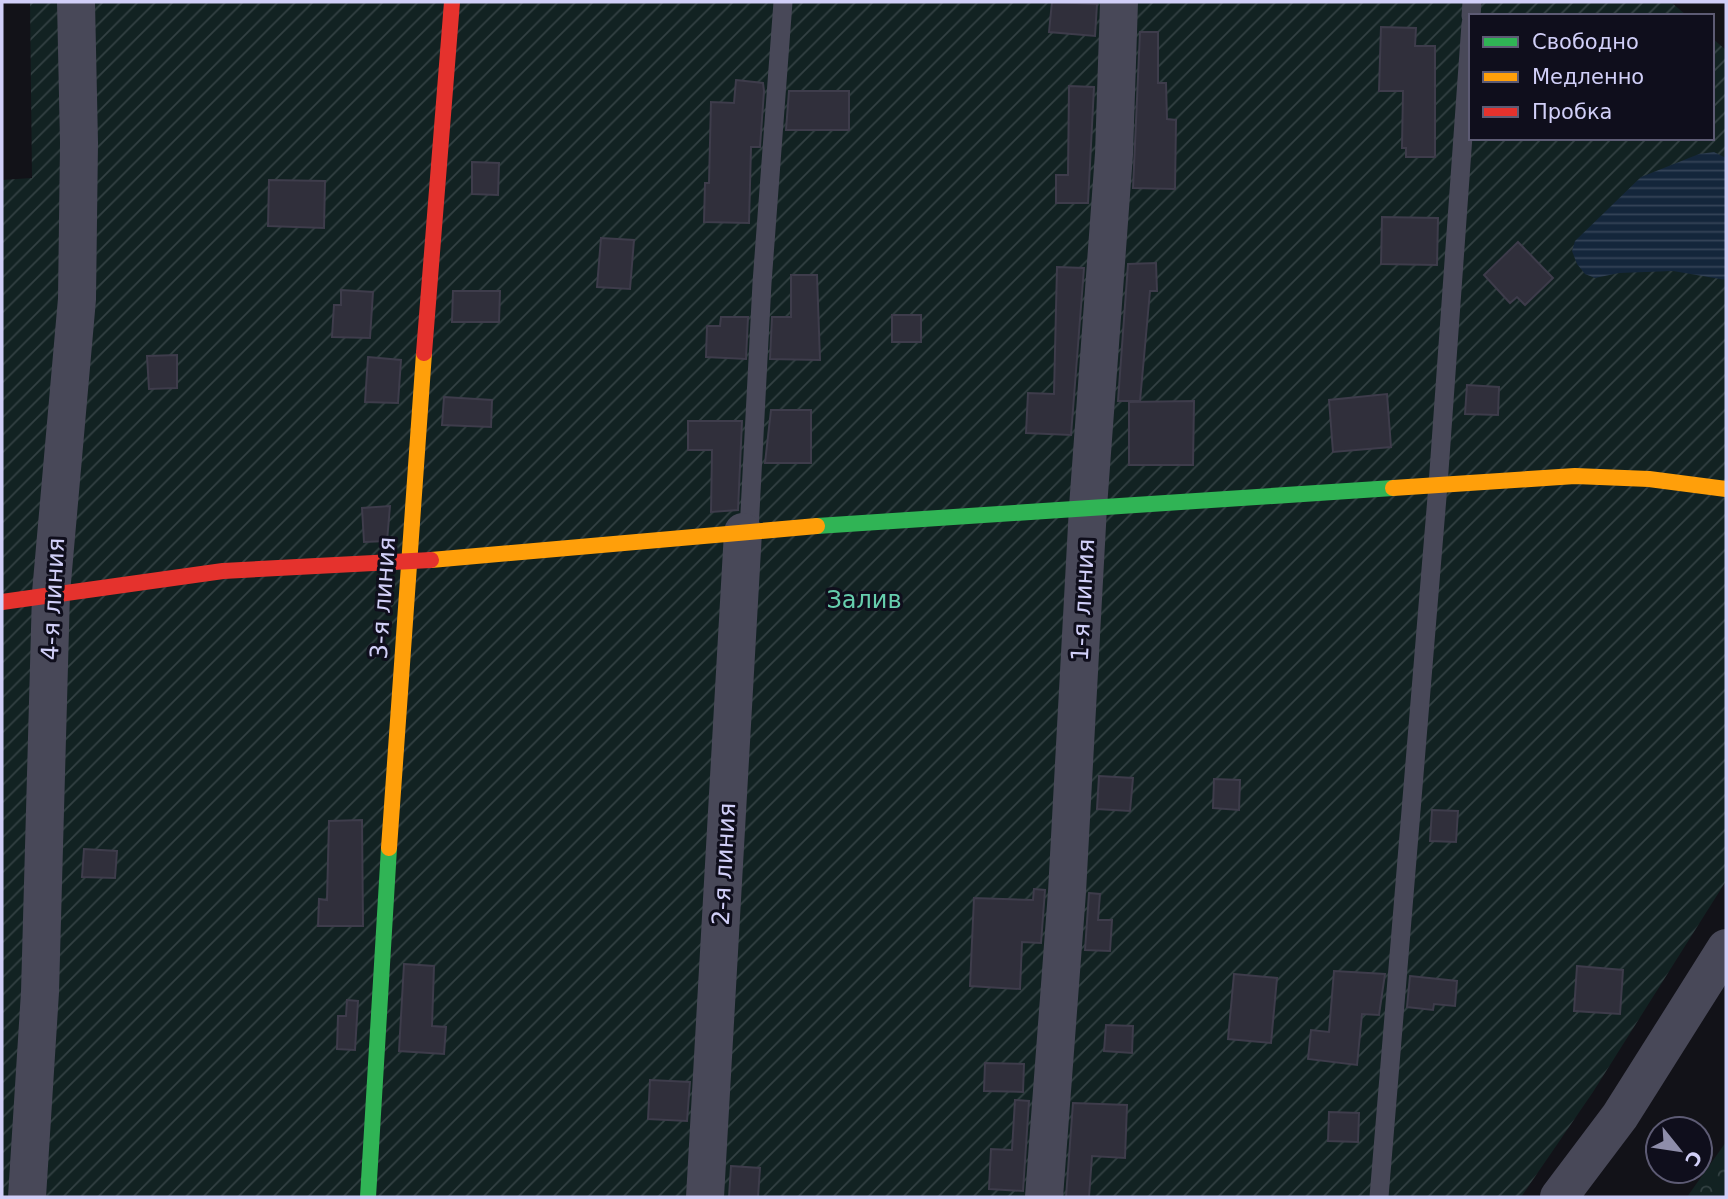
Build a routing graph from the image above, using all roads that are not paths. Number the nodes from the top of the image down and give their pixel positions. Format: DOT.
graph roads {
  1 [pos="76,2"];
  2 [pos="452,2"];
  3 [pos="783,2"];
  4 [pos="1119,2"];
  5 [pos="1469,52"];
  6 [pos="1438,485"];
  7 [pos="1726,489"];
  8 [pos="1088,507"];
  9 [pos="746,531"];
  10 [pos="407,562"];
  11 [pos="51,593"];
  12 [pos="2,602"];
  13 [pos="1726,948"];
  14 [pos="27,1197"];
  15 [pos="368,1197"];
  16 [pos="705,1197"];
  17 [pos="1044,1197"];
  18 [pos="1379,1197"];
  19 [pos="1559,1197"];
  1 -- 11 [label="street, 4-я линия"];
  2 -- 10 [label="street, 3-я линия"];
  3 -- 9 [label="lane"];
  4 -- 8 [label="street, 1-я линия"];
  5 -- 6 [label="lane"];
  6 -- 7 [label="street"];
  6 -- 8 [label="street"];
  6 -- 18 [label="lane"];
  8 -- 9 [label="street"];
  8 -- 17 [label="street, 1-я линия"];
  9 -- 10 [label="street"];
  9 -- 16 [label="street, 2-я линия"];
  10 -- 11 [label="street"];
  10 -- 15 [label="street, 3-я линия"];
  11 -- 12 [label="street"];
  11 -- 14 [label="street, 4-я линия"];
  13 -- 19 [label="street"];
}
